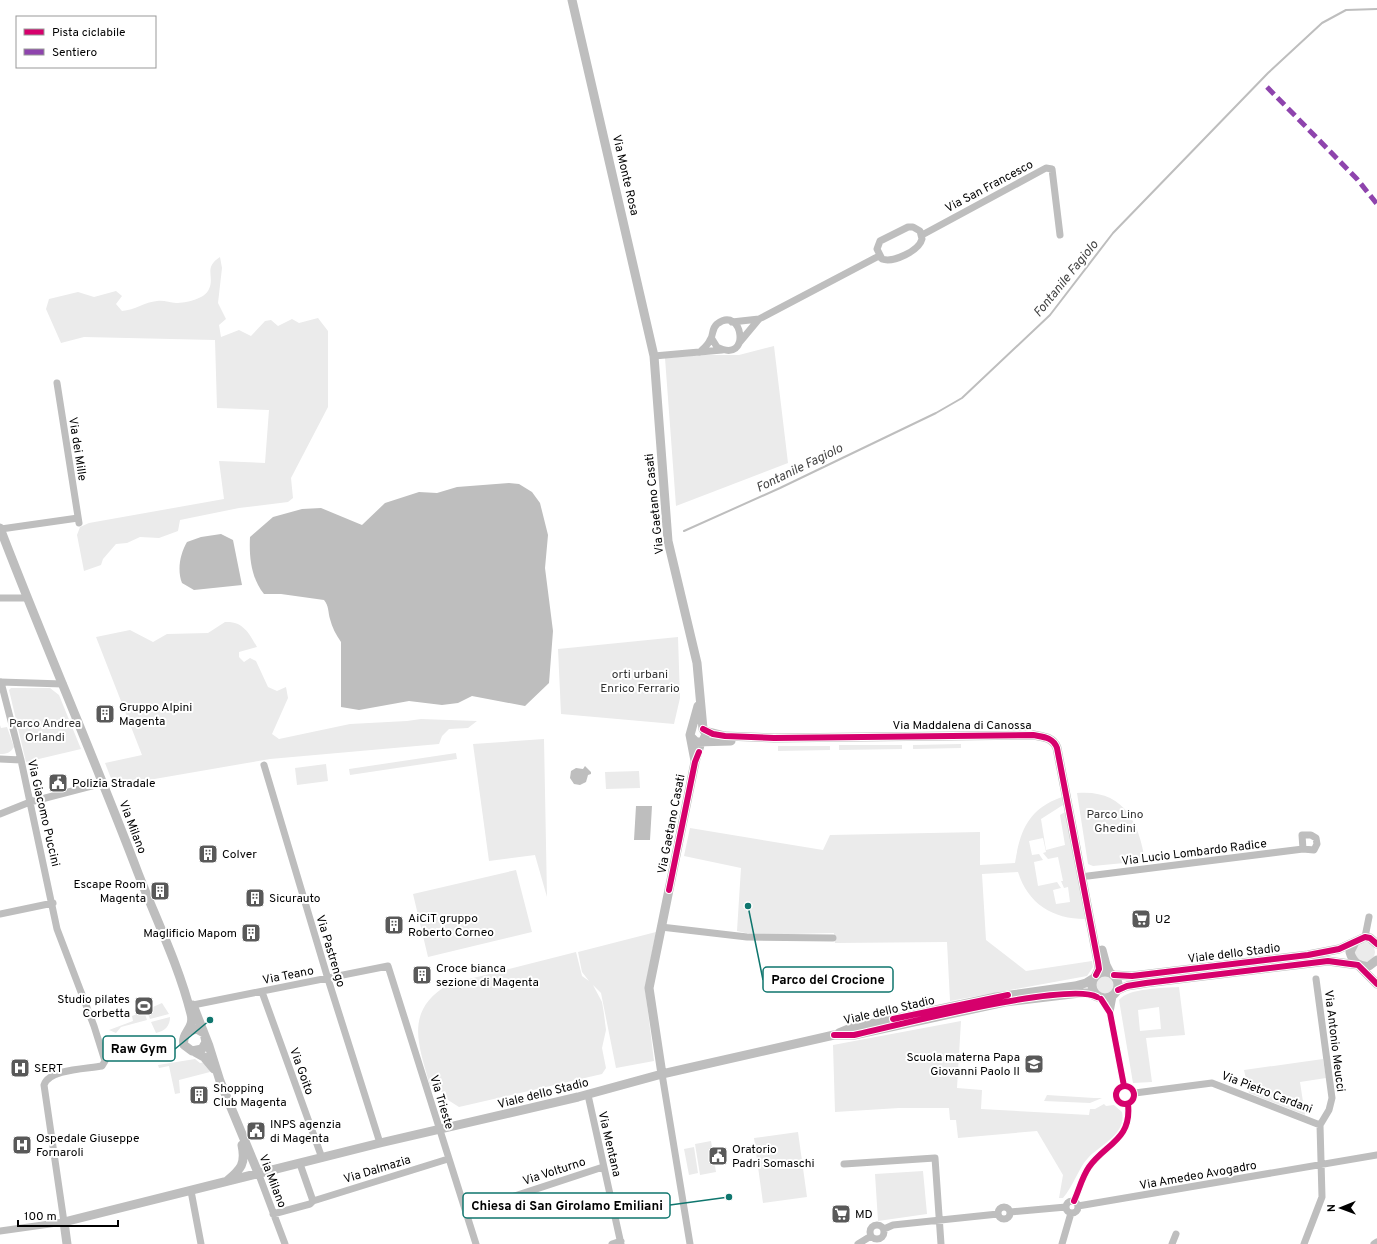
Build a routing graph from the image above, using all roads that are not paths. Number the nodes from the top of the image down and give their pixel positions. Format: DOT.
graph roads {
  1 [pos="572,0"];
  2 [pos="922,234"];
  3 [pos="1060,235"];
  4 [pos="879,256"];
  5 [pos="759,319"];
  6 [pos="732,322"];
  7 [pos="712,339"];
  8 [pos="739,343"];
  9 [pos="722,350"];
  10 [pos="700,352"];
  11 [pos="654,356"];
  12 [pos="57,384"];
  13 [pos="0,529"];
  14 [pos="0,598"];
  15 [pos="28,598"];
  16 [pos="1,682"];
  17 [pos="63,684"];
  18 [pos="700,694"];
  19 [pos="704,730"];
  20 [pos="691,734"];
  21 [pos="1033,735"];
  22 [pos="774,738"];
  23 [pos="702,742"];
  24 [pos="0,759"];
  25 [pos="21,760"];
  26 [pos="695,762"];
  27 [pos="264,765"];
  28 [pos="1067,771"];
  29 [pos="103,783"];
  30 [pos="30,802"];
  31 [pos="1069,807"];
  32 [pos="0,814"];
  33 [pos="1080,836"];
  34 [pos="1303,849"];
  35 [pos="1086,879"];
  36 [pos="1086,895"];
  37 [pos="53,903"];
  38 [pos="1095,913"];
  39 [pos="0,914"];
  40 [pos="1369,917"];
  41 [pos="1091,922"];
  42 [pos="661,927"];
  43 [pos="1365,937"];
  44 [pos="833,938"];
  45 [pos="1355,942"];
  46 [pos="1377,944"];
  47 [pos="1377,960"];
  48 [pos="1358,965"];
  49 [pos="388,966"];
  50 [pos="1112,974"];
  51 [pos="1095,977"];
  52 [pos="328,979"];
  53 [pos="179,980"];
  54 [pos="1316,980"];
  55 [pos="1377,984"];
  56 [pos="262,992"];
  57 [pos="1116,993"];
  58 [pos="1099,998"];
  59 [pos="193,1005"];
  60 [pos="1110,1013"];
  61 [pos="188,1031"];
  62 [pos="834,1035"];
  63 [pos="206,1036"];
  64 [pos="195,1052"];
  65 [pos="662,1074"];
  66 [pos="220,1081"];
  67 [pos="1124,1086"];
  68 [pos="1135,1094"];
  69 [pos="588,1095"];
  70 [pos="1128,1104"];
  71 [pos="1320,1125"];
  72 [pos="239,1127"];
  73 [pos="440,1130"];
  74 [pos="380,1143"];
  75 [pos="1377,1156"];
  76 [pos="322,1158"];
  77 [pos="448,1159"];
  78 [pos="300,1164"];
  79 [pos="844,1164"];
  80 [pos="1321,1164"];
  81 [pos="604,1166"];
  82 [pos="259,1175"];
  83 [pos="226,1182"];
  84 [pos="191,1191"];
  85 [pos="313,1201"];
  86 [pos="1076,1203"];
  87 [pos="1069,1210"];
  88 [pos="466,1212"];
  89 [pos="273,1214"];
  90 [pos="939,1220"];
  91 [pos="64,1222"];
  92 [pos="884,1229"];
  93 [pos="0,1231"];
  94 [pos="1176,1234"];
  95 [pos="871,1236"];
  96 [pos="882,1241"];
  97 [pos="621,1242"];
  98 [pos="1377,1242"];
  99 [pos="67,1244"];
  100 [pos="201,1244"];
  101 [pos="285,1244"];
  102 [pos="476,1244"];
  103 [pos="612,1244"];
  104 [pos="690,1244"];
  105 [pos="858,1244"];
  106 [pos="941,1244"];
  107 [pos="1062,1244"];
  108 [pos="1172,1244"];
  109 [pos="1304,1244"];
  110 [pos="1374,1244"];
  1 -- 11 [label="street, Via Monte Rosa"];
  2 -- 3 [label="street, Via San Francesco"];
  2 -- 4 [label="street"];
  2 -- 4 [label="street"];
  4 -- 5 [label="street"];
  5 -- 6 [label="street"];
  5 -- 8 [label="street"];
  6 -- 7 [label="street"];
  6 -- 8 [label="street"];
  7 -- 9 [label="street"];
  7 -- 10 [label="street"];
  8 -- 9 [label="street"];
  9 -- 10 [label="street"];
  10 -- 11 [label="street"];
  11 -- 18 [label="street, Via Gaetano Casati"];
  12 -- 13 [label="street, Via dei Mille"];
  13 -- 15 [label="street, Via Milano"];
  14 -- 15 [label="street"];
  15 -- 17 [label="street, Via Milano"];
  16 -- 17 [label="street"];
  16 -- 25 [label="street, Via Giacomo Puccini"];
  17 -- 29 [label="street, Via Milano"];
  18 -- 19 [label="street, Via Gaetano Casati"];
  18 -- 20 [label="street, Via Gaetano Casati"];
  19 -- 20 [label="street"];
  19 -- 22 [label="street, Via Maddalena di Canossa"];
  19 -- 23 [label="street, Via Gaetano Casati"];
  20 -- 23 [label="street"];
  20 -- 26 [label="street, Via Gaetano Casati"];
  21 -- 22 [label="street, Via Maddalena di Canossa"];
  21 -- 28 [label="street, Via Maddalena di Canossa"];
  21 -- 31 [label="street, Via Maddalena di Canossa"];
  22 -- 23 [label="street, Via Maddalena di Canossa"];
  23 -- 26 [label="street, Via Gaetano Casati"];
  24 -- 25 [label="street"];
  25 -- 30 [label="street, Via Giacomo Puccini"];
  26 -- 42 [label="street, Via Gaetano Casati"];
  27 -- 52 [label="street, Via Pastrengo"];
  28 -- 31 [label="street"];
  28 -- 33 [label="street, Via Maddalena di Canossa"];
  29 -- 30 [label="street"];
  29 -- 53 [label="street, Via Milano"];
  30 -- 32 [label="street"];
  30 -- 37 [label="street, Via Giacomo Puccini"];
  31 -- 33 [label="street"];
  31 -- 35 [label="street, Via Maddalena di Canossa"];
  33 -- 35 [label="street, Via Maddalena di Canossa"];
  34 -- 35 [label="street, Via Lucio Lombardo Radice"];
  35 -- 36 [label="street, Via Maddalena di Canossa"];
  35 -- 38 [label="street, Via Maddalena di Canossa"];
  36 -- 38 [label="street"];
  36 -- 41 [label="street, Via Maddalena di Canossa"];
  37 -- 39 [label="street"];
  37 -- 91 [label="street, Via Giacomo Puccini"];
  38 -- 41 [label="street"];
  38 -- 50 [label="street, Via Maddalena di Canossa"];
  40 -- 43 [label="street"];
  41 -- 51 [label="street, Via Maddalena di Canossa"];
  42 -- 44 [label="street"];
  42 -- 65 [label="street, Via Gaetano Casati"];
  43 -- 45 [label="street, Viale dello Stadio"];
  43 -- 46 [label="street"];
  45 -- 48 [label="street"];
  45 -- 50 [label="street, Viale dello Stadio"];
  47 -- 48 [label="street"];
  48 -- 55 [label="street"];
  48 -- 57 [label="street, Viale dello Stadio"];
  49 -- 52 [label="street, Via Teano"];
  49 -- 73 [label="street, Via Trieste"];
  50 -- 51 [label="street, Viale dello Stadio"];
  50 -- 57 [label="street"];
  51 -- 58 [label="street"];
  51 -- 62 [label="street, Viale dello Stadio"];
  52 -- 56 [label="street, Via Teano"];
  52 -- 74 [label="street, Via Pastrengo"];
  53 -- 59 [label="street, Via Milano"];
  53 -- 61 [label="street, Via Milano"];
  54 -- 71 [label="street, Via Antonio Meucci"];
  56 -- 59 [label="street, Via Teano"];
  56 -- 76 [label="street, Via Goito"];
  57 -- 58 [label="street, Viale dello Stadio"];
  57 -- 60 [label="street"];
  58 -- 60 [label="street"];
  58 -- 62 [label="street, Viale dello Stadio"];
  59 -- 63 [label="street, Via Milano"];
  60 -- 67 [label="street"];
  61 -- 63 [label="street"];
  61 -- 64 [label="street"];
  62 -- 65 [label="street, Viale dello Stadio"];
  63 -- 64 [label="street"];
  63 -- 66 [label="street, Via Milano"];
  64 -- 66 [label="street, Via Milano"];
  65 -- 69 [label="street, Viale dello Stadio"];
  65 -- 104 [label="street, Via Gaetano Casati"];
  66 -- 72 [label="street, Via Milano"];
  67 -- 68 [label="street"];
  67 -- 70 [label="street"];
  68 -- 70 [label="street"];
  68 -- 71 [label="street, Via Pietro Cardani"];
  69 -- 73 [label="street, Viale dello Stadio"];
  69 -- 81 [label="street, Via Mentana"];
  70 -- 86 [label="street"];
  71 -- 80 [label="street"];
  72 -- 82 [label="street, Via Milano"];
  72 -- 83 [label="street, Via Milano"];
  73 -- 74 [label="street, Viale dello Stadio"];
  73 -- 77 [label="street, Via Trieste"];
  74 -- 76 [label="street, Viale dello Stadio"];
  75 -- 80 [label="street, Via Amedeo Avogadro"];
  76 -- 78 [label="street, Viale dello Stadio"];
  77 -- 85 [label="street, Via Dalmazia"];
  77 -- 88 [label="street, Via Trieste"];
  78 -- 82 [label="street, Viale dello Stadio"];
  78 -- 85 [label="street"];
  79 -- 90 [label="street"];
  80 -- 86 [label="street, Via Amedeo Avogadro"];
  80 -- 109 [label="street"];
  81 -- 88 [label="street, Via Volturno"];
  81 -- 97 [label="street, Via Mentana"];
  82 -- 83 [label="street, Viale dello Stadio"];
  82 -- 89 [label="street, Via Milano"];
  83 -- 84 [label="street, Viale dello Stadio"];
  84 -- 91 [label="street, Viale dello Stadio"];
  84 -- 100 [label="street"];
  85 -- 89 [label="street, Via Dalmazia"];
  86 -- 87 [label="street"];
  86 -- 87 [label="street"];
  87 -- 90 [label="street"];
  87 -- 107 [label="street"];
  88 -- 102 [label="street, Via Trieste"];
  89 -- 101 [label="street, Via Milano"];
  90 -- 92 [label="street"];
  90 -- 106 [label="street"];
  91 -- 93 [label="street"];
  91 -- 99 [label="street"];
  92 -- 95 [label="street"];
  92 -- 96 [label="street"];
  94 -- 108 [label="street"];
  95 -- 96 [label="street"];
  95 -- 105 [label="street"];
  97 -- 103 [label="street"];
  98 -- 110 [label="street"];
}
